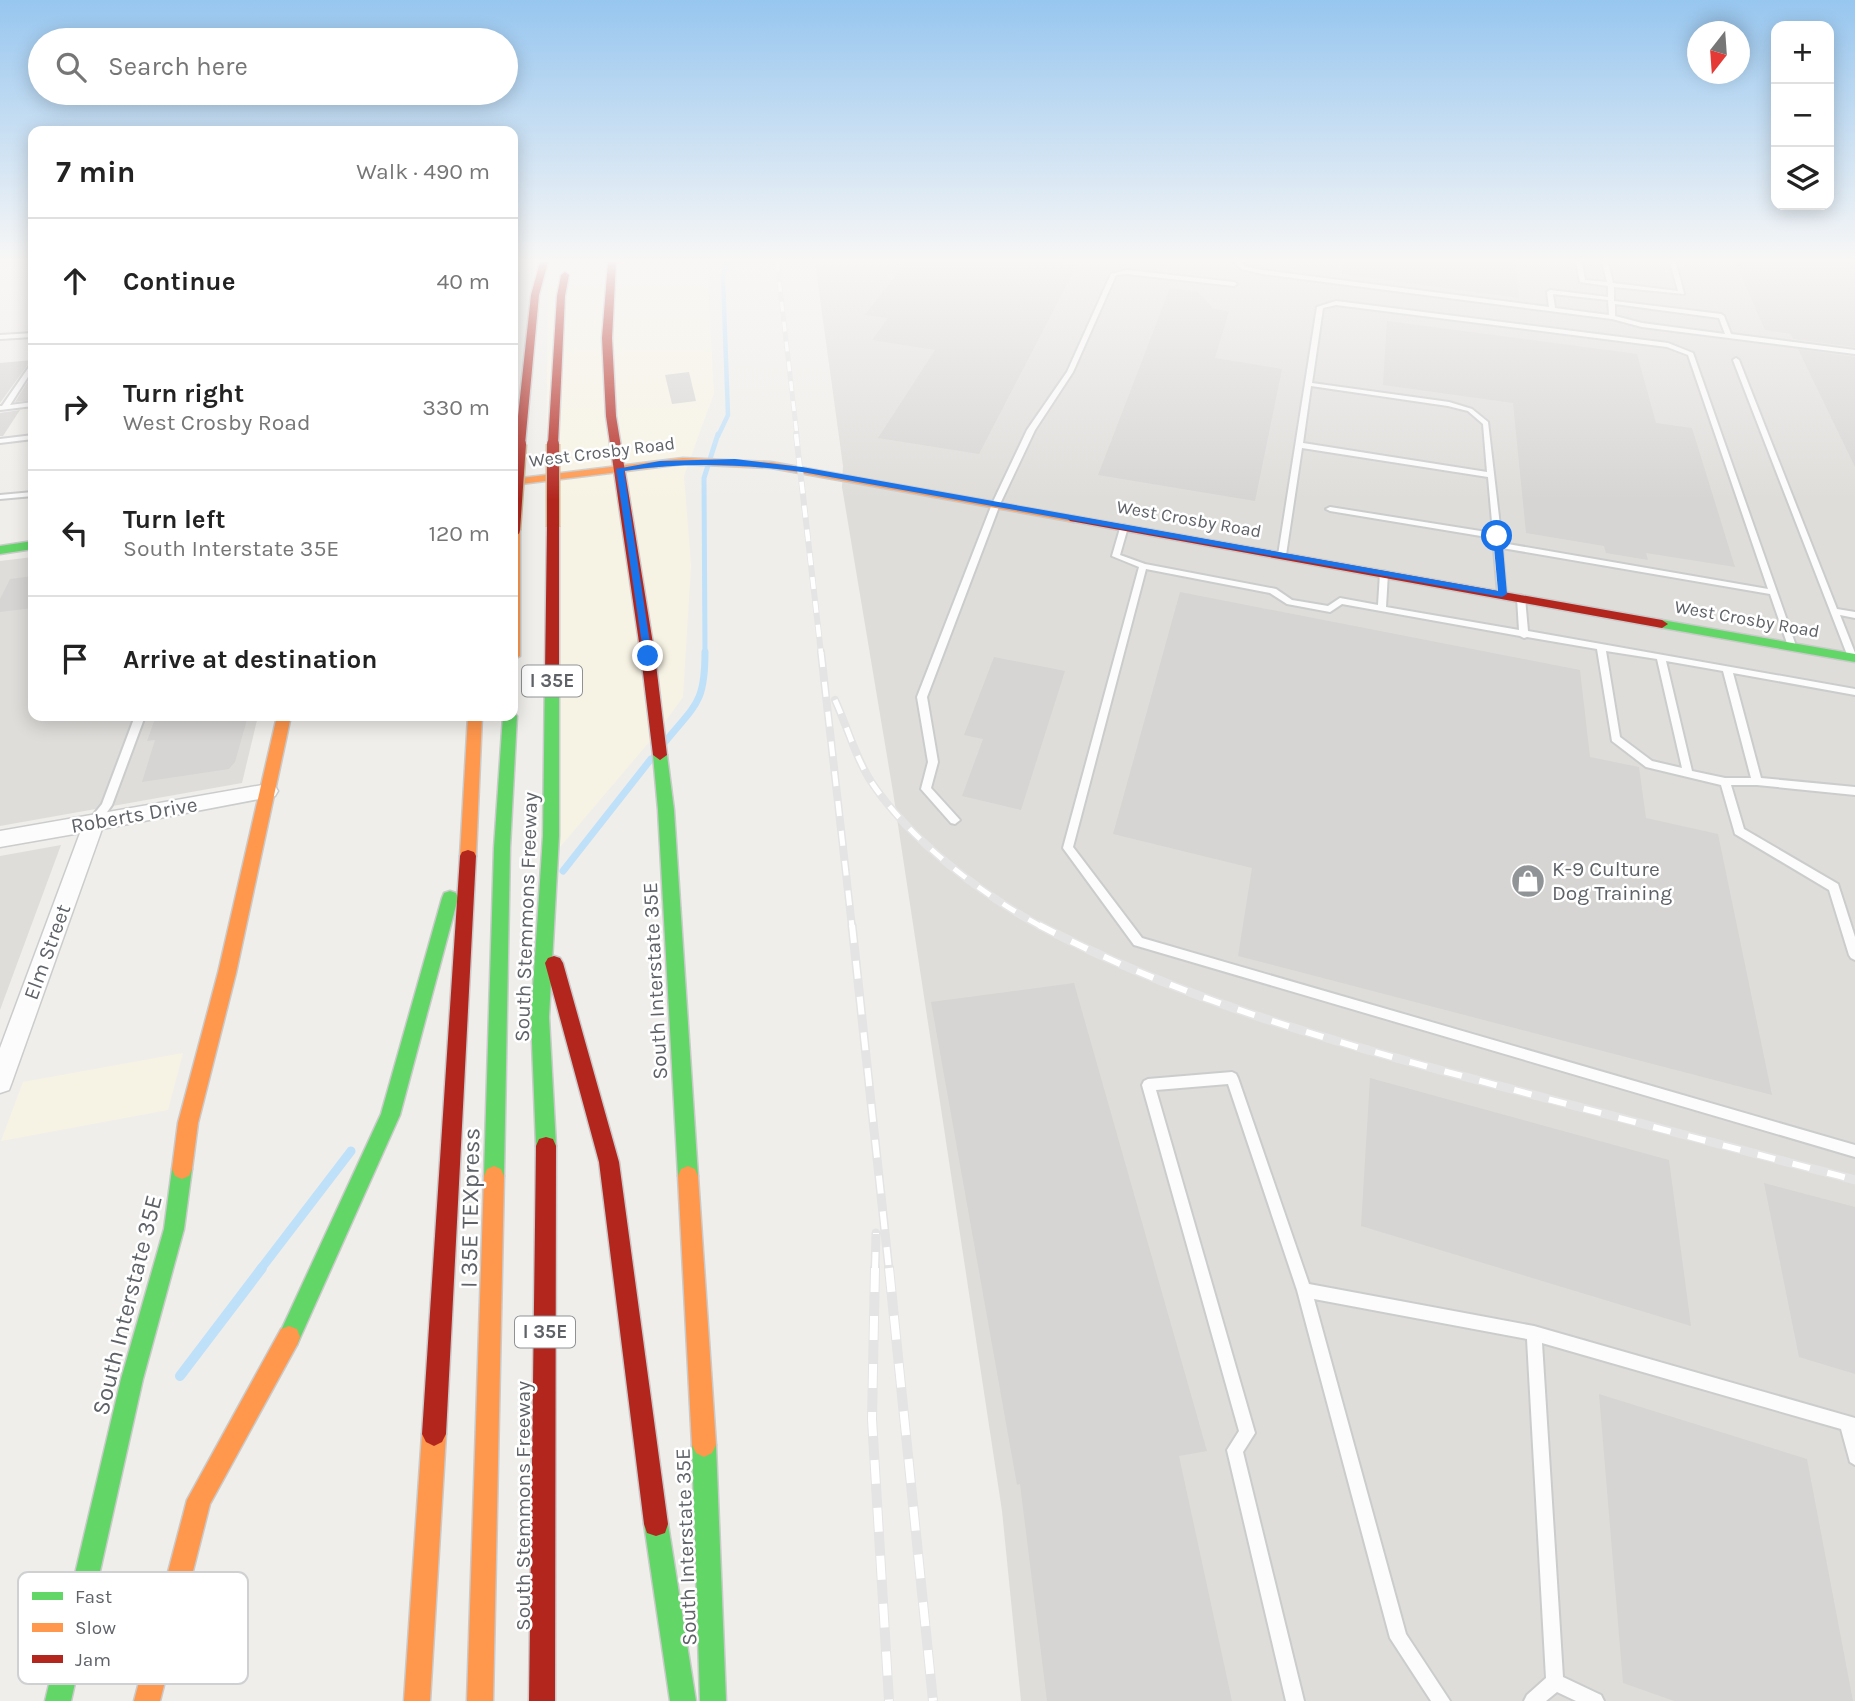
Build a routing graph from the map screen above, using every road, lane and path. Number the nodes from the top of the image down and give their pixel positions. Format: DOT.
graph roads {
  1 [pos="530,341"];
  2 [pos="559,341"];
  3 [pos="607,341"];
  4 [pos="1084,341"];
  5 [pos="1315,341"];
  6 [pos="1639,341"];
  7 [pos="1771,341"];
  8 [pos="1855,352"];
  9 [pos="1736,360"];
  10 [pos="28,372"];
  11 [pos="1308,384"];
  12 [pos="28,405"];
  13 [pos="2,408"];
  14 [pos="28,437"];
  15 [pos="0,440"];
  16 [pos="1299,446"];
  17 [pos="620,469"];
  18 [pos="518,473"];
  19 [pos="1491,475"];
  20 [pos="518,481"];
  21 [pos="28,494"];
  22 [pos="0,497"];
  23 [pos="996,505"];
  24 [pos="1330,509"];
  25 [pos="1124,527"];
  26 [pos="1498,541"];
  27 [pos="28,546"];
  28 [pos="0,550"];
  29 [pos="1282,555"];
  30 [pos="1143,566"];
  31 [pos="1384,573"];
  32 [pos="1773,592"];
  33 [pos="1502,594"];
  34 [pos="1521,598"];
  35 [pos="1382,609"];
  36 [pos="1834,611"];
  37 [pos="1855,615"];
  38 [pos="1524,635"];
  39 [pos="1792,646"];
  40 [pos="1601,647"];
  41 [pos="1661,657"];
  42 [pos="1853,657"];
  43 [pos="1727,669"];
  44 [pos="1855,692"];
  45 [pos="139,721"];
  46 [pos="283,721"];
  47 [pos="475,721"];
  48 [pos="510,721"];
  49 [pos="1688,773"];
  50 [pos="1757,780"];
  51 [pos="1725,782"];
  52 [pos="268,791"];
  53 [pos="1855,791"];
  54 [pos="955,820"];
  55 [pos="94,822"];
  56 [pos="467,837"];
  57 [pos="0,839"];
  58 [pos="545,933"];
  59 [pos="1855,955"];
  60 [pos="5,1057"];
  61 [pos="0,1082"];
  62 [pos="1855,1151"];
  63 [pos="1304,1290"];
  64 [pos="1534,1333"];
  65 [pos="1851,1425"];
  66 [pos="1855,1457"];
  67 [pos="88,1572"];
  68 [pos="181,1572"];
  69 [pos="1555,1682"];
  70 [pos="151,1684"];
  71 [pos="147,1701"];
  72 [pos="417,1701"];
  73 [pos="480,1701"];
  74 [pos="542,1701"];
  75 [pos="683,1701"];
  76 [pos="713,1701"];
  77 [pos="1295,1701"];
  78 [pos="1441,1701"];
  79 [pos="1533,1701"];
  80 [pos="1595,1701"];
  1 -- 18 [label="main road, bridge"];
  2 -- 58 [label="main road, South Stemmons Freeway / I 35E, bridge"];
  3 -- 17 [label="main road, South Interstate 35E"];
  4 -- 23 [label="lane"];
  5 -- 11 [label="lane"];
  6 -- 32 [label="lane"];
  7 -- 8 [label="lane"];
  9 -- 36 [label="lane"];
  10 -- 13 [label="lane"];
  11 -- 16 [label="lane"];
  11 -- 19 [label="lane"];
  12 -- 13 [label="lane"];
  14 -- 15 [label="lane"];
  16 -- 19 [label="lane"];
  16 -- 29 [label="lane"];
  17 -- 20 [label="main road, West Crosby Road"];
  17 -- 23 [label="main road, West Crosby Road"];
  17 -- 76 [label="main road, South Interstate 35E"];
  19 -- 26 [label="lane"];
  21 -- 22 [label="lane"];
  23 -- 25 [label="main road, West Crosby Road"];
  23 -- 54 [label="lane"];
  24 -- 26 [label="lane"];
  25 -- 29 [label="main road, West Crosby Road"];
  25 -- 30 [label="lane"];
  26 -- 32 [label="lane"];
  26 -- 33 [label="lane"];
  27 -- 28 [label="main road"];
  29 -- 31 [label="main road, West Crosby Road"];
  30 -- 35 [label="lane"];
  30 -- 62 [label="lane"];
  31 -- 33 [label="main road, West Crosby Road"];
  31 -- 35 [label="lane"];
  32 -- 39 [label="lane"];
  33 -- 34 [label="main road, West Crosby Road"];
  34 -- 38 [label="lane"];
  34 -- 39 [label="main road, West Crosby Road"];
  35 -- 38 [label="lane"];
  36 -- 37 [label="lane"];
  36 -- 42 [label="lane"];
  38 -- 40 [label="lane"];
  39 -- 42 [label="main road, West Crosby Road"];
  40 -- 41 [label="lane"];
  40 -- 49 [label="lane"];
  41 -- 43 [label="lane"];
  41 -- 49 [label="lane"];
  43 -- 44 [label="lane"];
  43 -- 50 [label="lane"];
  45 -- 55 [label="lane"];
  46 -- 52 [label="main road, South Interstate 35E"];
  47 -- 56 [label="main road"];
  48 -- 73 [label="main road, I 35E TEXpress"];
  49 -- 51 [label="lane"];
  50 -- 51 [label="lane"];
  50 -- 53 [label="lane"];
  51 -- 59 [label="lane"];
  52 -- 55 [label="street, Roberts Drive"];
  52 -- 67 [label="main road, South Interstate 35E"];
  55 -- 57 [label="street, Roberts Drive"];
  55 -- 60 [label="street, Elm Street"];
  56 -- 68 [label="main road"];
  56 -- 72 [label="main road"];
  58 -- 74 [label="main road, South Stemmons Freeway / I 35E"];
  58 -- 75 [label="main road"];
  60 -- 61 [label="street, Elm Street"];
  63 -- 64 [label="lane"];
  63 -- 77 [label="lane"];
  63 -- 78 [label="lane"];
  64 -- 65 [label="lane"];
  64 -- 69 [label="lane"];
  65 -- 66 [label="lane"];
  69 -- 79 [label="lane"];
  69 -- 80 [label="lane"];
  70 -- 71 [label="main road"];
}
